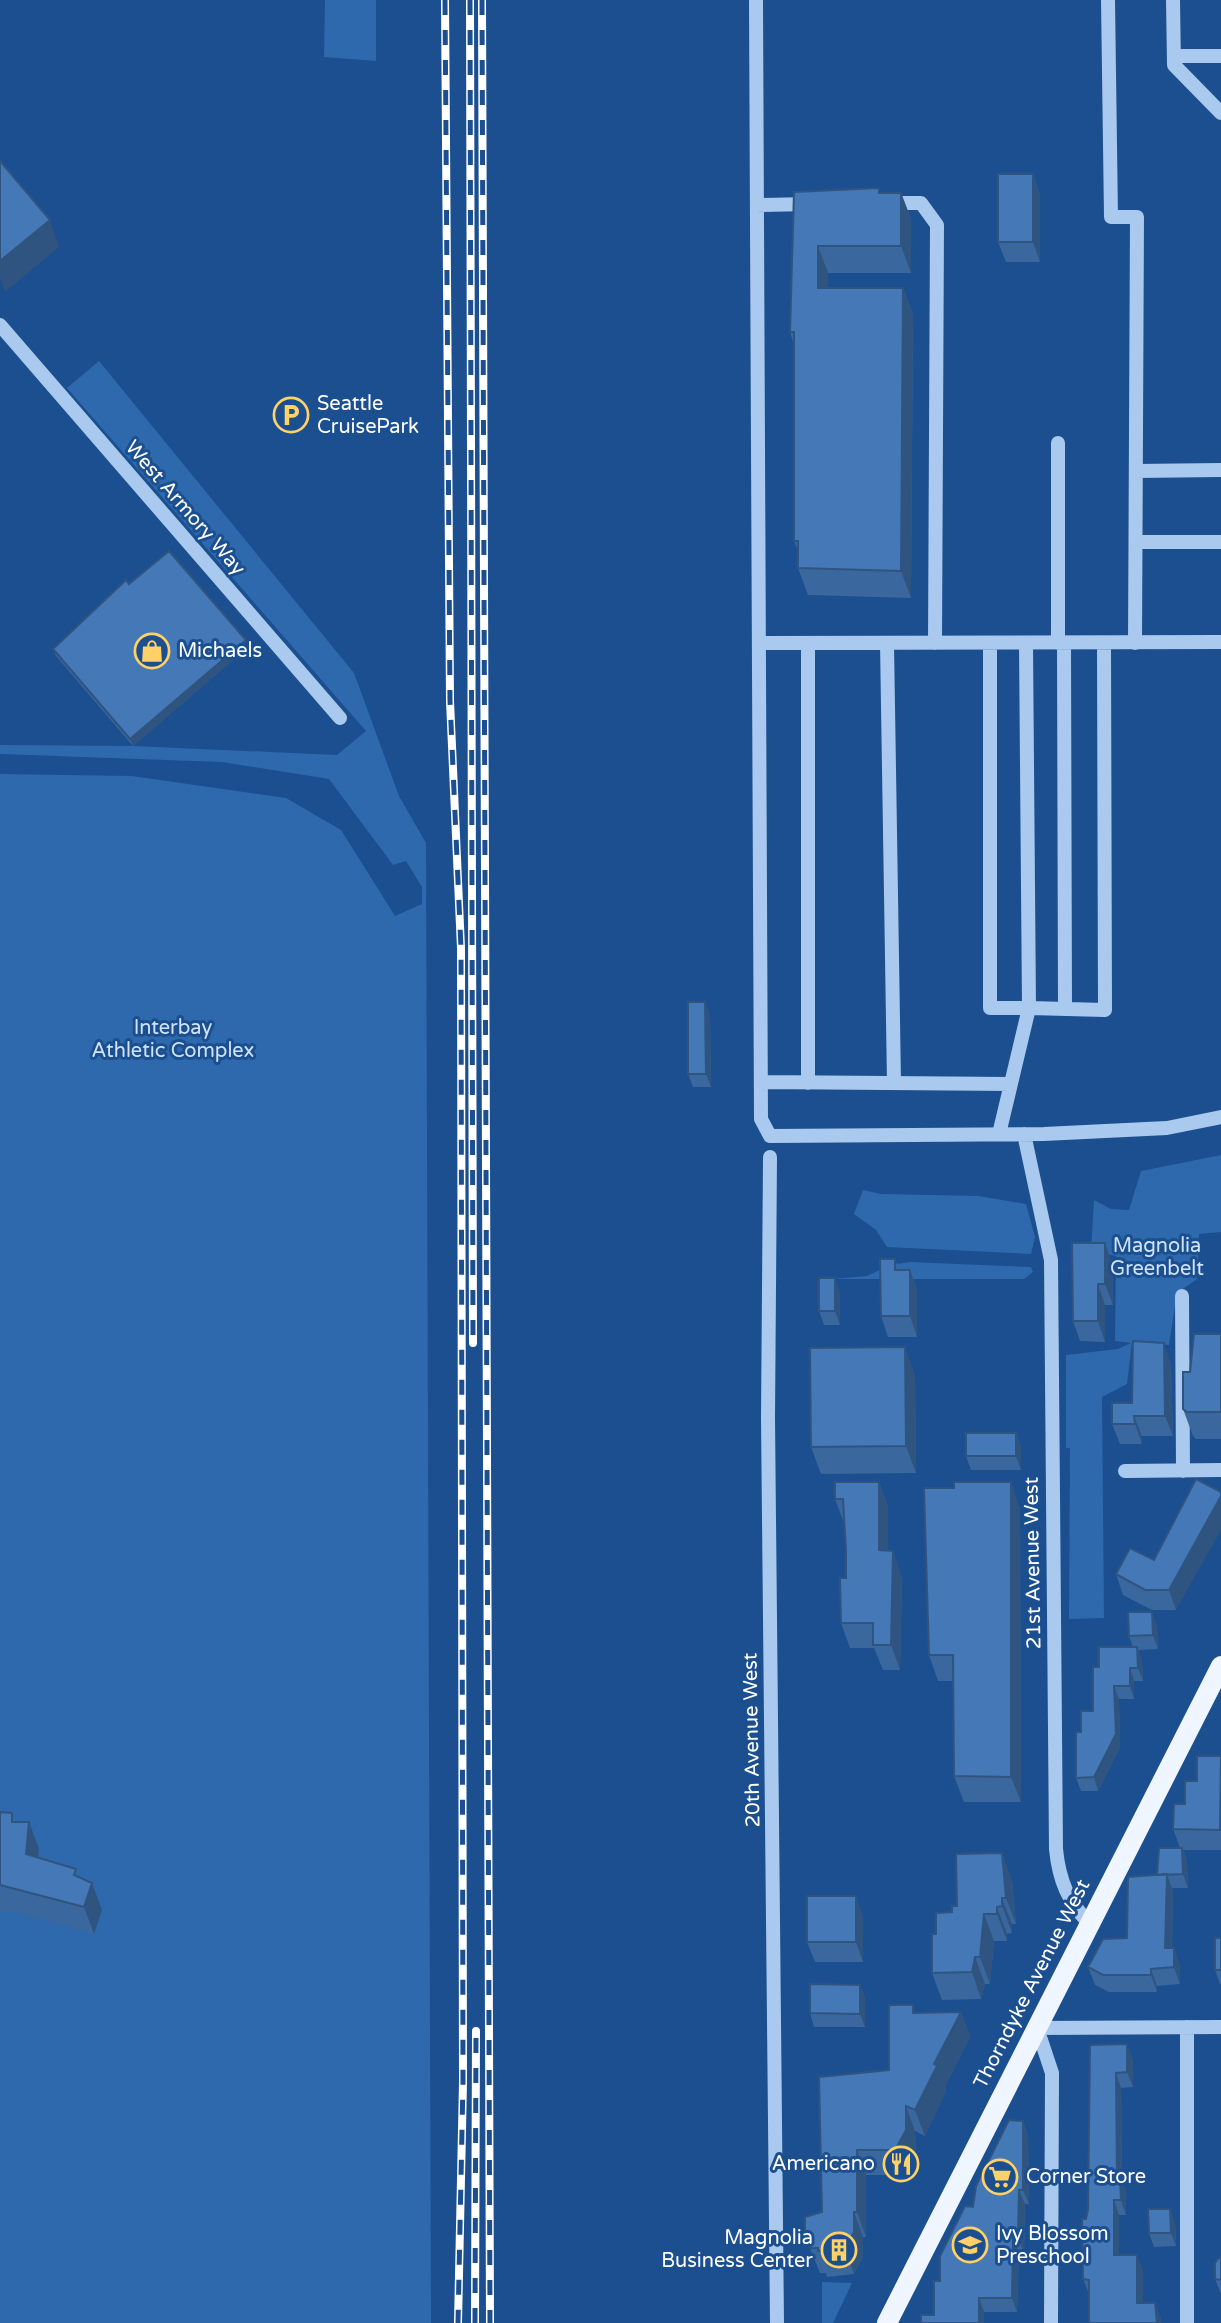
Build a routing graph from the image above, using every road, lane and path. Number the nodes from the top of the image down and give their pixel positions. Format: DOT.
graph roads {
  1 [pos="756,0"];
  2 [pos="1108,0"];
  3 [pos="1173,0"];
  4 [pos="1174,56"];
  5 [pos="1221,56"];
  6 [pos="1221,113"];
  7 [pos="876,203"];
  8 [pos="831,204"];
  9 [pos="757,205"];
  10 [pos="0,325"];
  11 [pos="1058,443"];
  12 [pos="1221,470"];
  13 [pos="1136,471"];
  14 [pos="1136,542"];
  15 [pos="1221,542"];
  16 [pos="1221,642"];
  17 [pos="759,643"];
  18 [pos="808,643"];
  19 [pos="887,643"];
  20 [pos="935,643"];
  21 [pos="990,643"];
  22 [pos="1026,643"];
  23 [pos="1061,643"];
  24 [pos="1104,643"];
  25 [pos="1135,643"];
  26 [pos="340,718"];
  27 [pos="1029,1008"];
  28 [pos="1065,1009"];
  29 [pos="761,1082"];
  30 [pos="808,1083"];
  31 [pos="894,1083"];
  32 [pos="1011,1084"];
  33 [pos="1221,1117"];
  34 [pos="999,1134"];
  35 [pos="1024,1134"];
  36 [pos="770,1157"];
  37 [pos="1182,1296"];
  38 [pos="1198,1353"];
  39 [pos="1163,1354"];
  40 [pos="1181,1354"];
  41 [pos="1221,1470"];
  42 [pos="1125,1471"];
  43 [pos="1183,1471"];
  44 [pos="1221,1666"];
  45 [pos="1090,1924"];
  46 [pos="1187,2027"];
  47 [pos="1221,2027"];
  48 [pos="1037,2028"];
  49 [pos="777,2323"];
  50 [pos="887,2323"];
  51 [pos="1051,2323"];
  52 [pos="1187,2323"];
  1 -- 9 [label="street"];
  2 -- 13 [label="street"];
  3 -- 4 [label="street"];
  4 -- 5 [label="street"];
  4 -- 6 [label="street"];
  7 -- 20 [label="street"];
  8 -- 9 [label="street"];
  9 -- 17 [label="street"];
  10 -- 26 [label="street, West Armory Way"];
  11 -- 23 [label="street"];
  12 -- 13 [label="street"];
  13 -- 14 [label="street"];
  14 -- 15 [label="street"];
  14 -- 25 [label="street"];
  16 -- 25 [label="street"];
  17 -- 18 [label="street"];
  17 -- 29 [label="street"];
  18 -- 19 [label="street"];
  18 -- 30 [label="street"];
  19 -- 20 [label="street"];
  19 -- 31 [label="street"];
  20 -- 21 [label="street"];
  21 -- 22 [label="street"];
  21 -- 27 [label="street"];
  22 -- 23 [label="street"];
  22 -- 27 [label="street"];
  23 -- 24 [label="street"];
  23 -- 28 [label="street"];
  24 -- 25 [label="street"];
  24 -- 28 [label="street"];
  27 -- 28 [label="street"];
  27 -- 32 [label="street"];
  29 -- 30 [label="street"];
  29 -- 34 [label="street"];
  30 -- 31 [label="street"];
  31 -- 32 [label="street"];
  32 -- 34 [label="street"];
  33 -- 35 [label="street"];
  34 -- 35 [label="street"];
  35 -- 45 [label="street, 21st Avenue West"];
  36 -- 49 [label="street, 20th Avenue West"];
  37 -- 40 [label="street"];
  38 -- 40 [label="street"];
  39 -- 40 [label="street"];
  40 -- 43 [label="street"];
  41 -- 43 [label="street"];
  42 -- 43 [label="street"];
  44 -- 45 [label="main road, Thorndyke Avenue West"];
  45 -- 48 [label="main road, Thorndyke Avenue West"];
  46 -- 47 [label="street"];
  46 -- 48 [label="street"];
  46 -- 52 [label="street"];
  48 -- 50 [label="main road, Thorndyke Avenue West"];
  48 -- 51 [label="street"];
}
